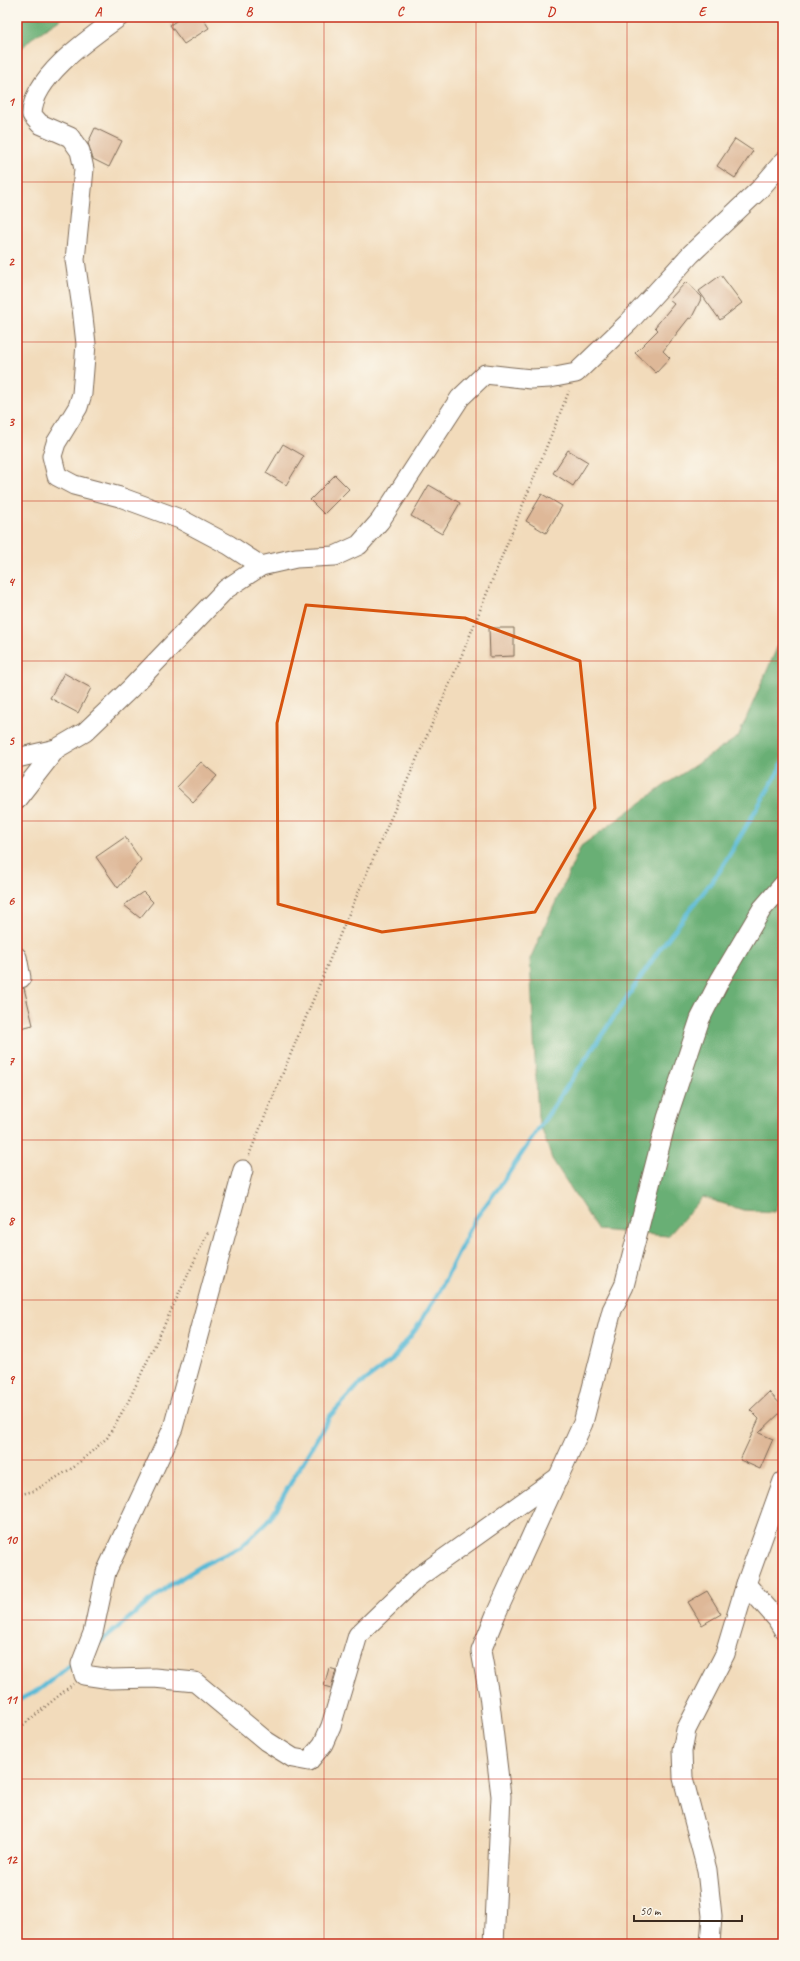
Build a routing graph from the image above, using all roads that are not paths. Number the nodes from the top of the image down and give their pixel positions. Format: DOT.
graph roads {
  1 [pos="119,17"];
  2 [pos="783,162"];
  3 [pos="261,566"];
  4 [pos="56,749"];
  5 [pos="17,758"];
  6 [pos="17,799"];
  7 [pos="783,885"];
  8 [pos="17,958"];
  9 [pos="21,978"];
  10 [pos="243,1170"];
  11 [pos="557,1478"];
  12 [pos="783,1481"];
  13 [pos="746,1584"];
  14 [pos="783,1629"];
  15 [pos="494,1944"];
  16 [pos="710,1944"];
  1 -- 3 [label="street"];
  2 -- 3 [label="street"];
  3 -- 4 [label="street"];
  4 -- 5 [label="street"];
  4 -- 6 [label="street"];
  7 -- 11 [label="street"];
  8 -- 9 [label="street"];
  10 -- 11 [label="street"];
  11 -- 15 [label="street"];
  12 -- 13 [label="street"];
  13 -- 14 [label="street"];
  13 -- 16 [label="street"];
}
